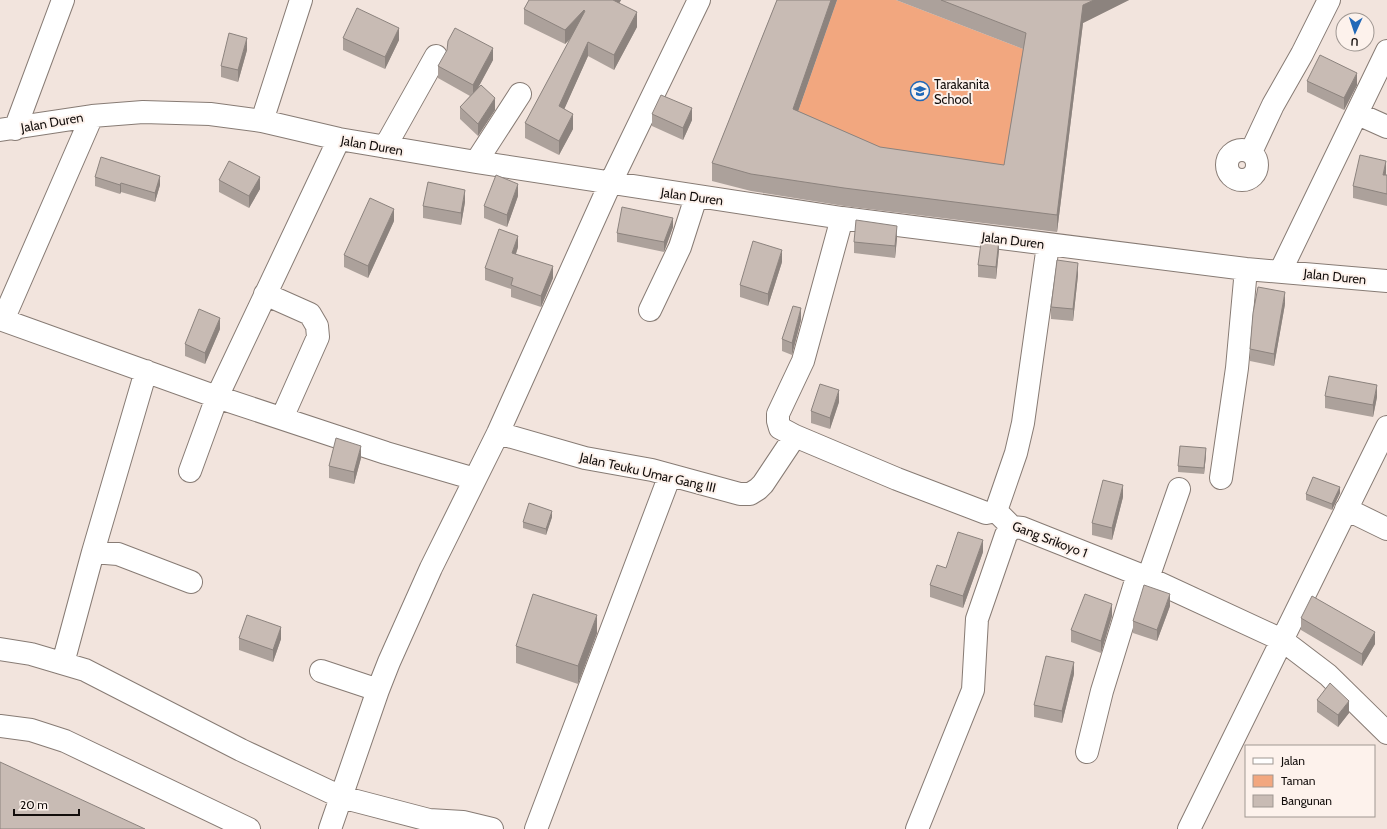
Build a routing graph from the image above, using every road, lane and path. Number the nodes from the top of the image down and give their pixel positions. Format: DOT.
graph roads {
  1 [pos="63,0"];
  2 [pos="301,0"];
  3 [pos="699,0"];
  4 [pos="1329,0"];
  5 [pos="1387,51"];
  6 [pos="436,56"];
  7 [pos="520,94"];
  8 [pos="1358,114"];
  9 [pos="92,116"];
  10 [pos="262,121"];
  11 [pos="1387,127"];
  12 [pos="7,129"];
  13 [pos="338,139"];
  14 [pos="385,147"];
  15 [pos="1251,152"];
  16 [pos="476,162"];
  17 [pos="610,184"];
  18 [pos="696,197"];
  19 [pos="842,218"];
  20 [pos="1048,244"];
  21 [pos="1246,269"];
  22 [pos="1281,270"];
  23 [pos="1387,281"];
  24 [pos="265,294"];
  25 [pos="650,310"];
  26 [pos="1,319"];
  27 [pos="146,371"];
  28 [pos="217,397"];
  29 [pos="282,418"];
  30 [pos="1387,427"];
  31 [pos="498,433"];
  32 [pos="795,436"];
  33 [pos="190,471"];
  34 [pos="670,474"];
  35 [pos="1221,478"];
  36 [pos="475,479"];
  37 [pos="1179,489"];
  38 [pos="1346,509"];
  39 [pos="996,512"];
  40 [pos="1012,527"];
  41 [pos="1387,528"];
  42 [pos="93,552"];
  43 [pos="1143,576"];
  44 [pos="191,582"];
  45 [pos="1282,640"];
  46 [pos="0,649"];
  47 [pos="65,656"];
  48 [pos="321,671"];
  49 [pos="378,690"];
  50 [pos="0,726"];
  51 [pos="1387,733"];
  52 [pos="1087,752"];
  53 [pos="341,798"];
  54 [pos="249,829"];
  55 [pos="330,829"];
  56 [pos="492,829"];
  57 [pos="536,829"];
  58 [pos="917,829"];
  59 [pos="1189,829"];
  1 -- 12 [label="street"];
  2 -- 10 [label="street"];
  3 -- 17 [label="street"];
  4 -- 15 [label="street"];
  5 -- 8 [label="street"];
  6 -- 14 [label="street"];
  7 -- 16 [label="street"];
  8 -- 11 [label="street"];
  8 -- 22 [label="street"];
  9 -- 10 [label="street, Jalan Duren"];
  9 -- 12 [label="street, Jalan Duren"];
  9 -- 26 [label="street"];
  10 -- 13 [label="street, Jalan Duren"];
  13 -- 14 [label="street, Jalan Duren"];
  13 -- 24 [label="street"];
  14 -- 16 [label="street, Jalan Duren"];
  16 -- 17 [label="street, Jalan Duren"];
  17 -- 18 [label="street, Jalan Duren"];
  17 -- 31 [label="street"];
  18 -- 19 [label="street, Jalan Duren"];
  18 -- 25 [label="street"];
  19 -- 20 [label="street, Jalan Duren"];
  19 -- 32 [label="street"];
  20 -- 21 [label="street, Jalan Duren"];
  20 -- 39 [label="street"];
  21 -- 22 [label="street, Jalan Duren"];
  21 -- 35 [label="street"];
  22 -- 23 [label="street, Jalan Duren"];
  24 -- 28 [label="street"];
  24 -- 29 [label="street"];
  26 -- 27 [label="street"];
  27 -- 28 [label="street"];
  27 -- 42 [label="street"];
  28 -- 29 [label="street"];
  28 -- 33 [label="street"];
  29 -- 36 [label="street"];
  30 -- 38 [label="street"];
  31 -- 34 [label="street, Jalan Teuku Umar Gang III"];
  31 -- 36 [label="street"];
  32 -- 34 [label="street, Jalan Teuku Umar Gang III"];
  32 -- 39 [label="street"];
  34 -- 57 [label="street"];
  36 -- 49 [label="street"];
  37 -- 43 [label="street"];
  38 -- 41 [label="street"];
  38 -- 45 [label="street"];
  39 -- 40 [label="street, Gang Srikoyo 1"];
  40 -- 43 [label="street, Gang Srikoyo 1"];
  40 -- 58 [label="street"];
  42 -- 44 [label="street"];
  42 -- 47 [label="street"];
  43 -- 45 [label="street, Gang Srikoyo 1"];
  43 -- 52 [label="street"];
  45 -- 51 [label="street, Gang Srikoyo 1"];
  45 -- 59 [label="street"];
  46 -- 47 [label="street"];
  47 -- 53 [label="street"];
  48 -- 49 [label="street"];
  49 -- 53 [label="street"];
  50 -- 54 [label="street"];
  53 -- 55 [label="street"];
  53 -- 56 [label="street"];
}
